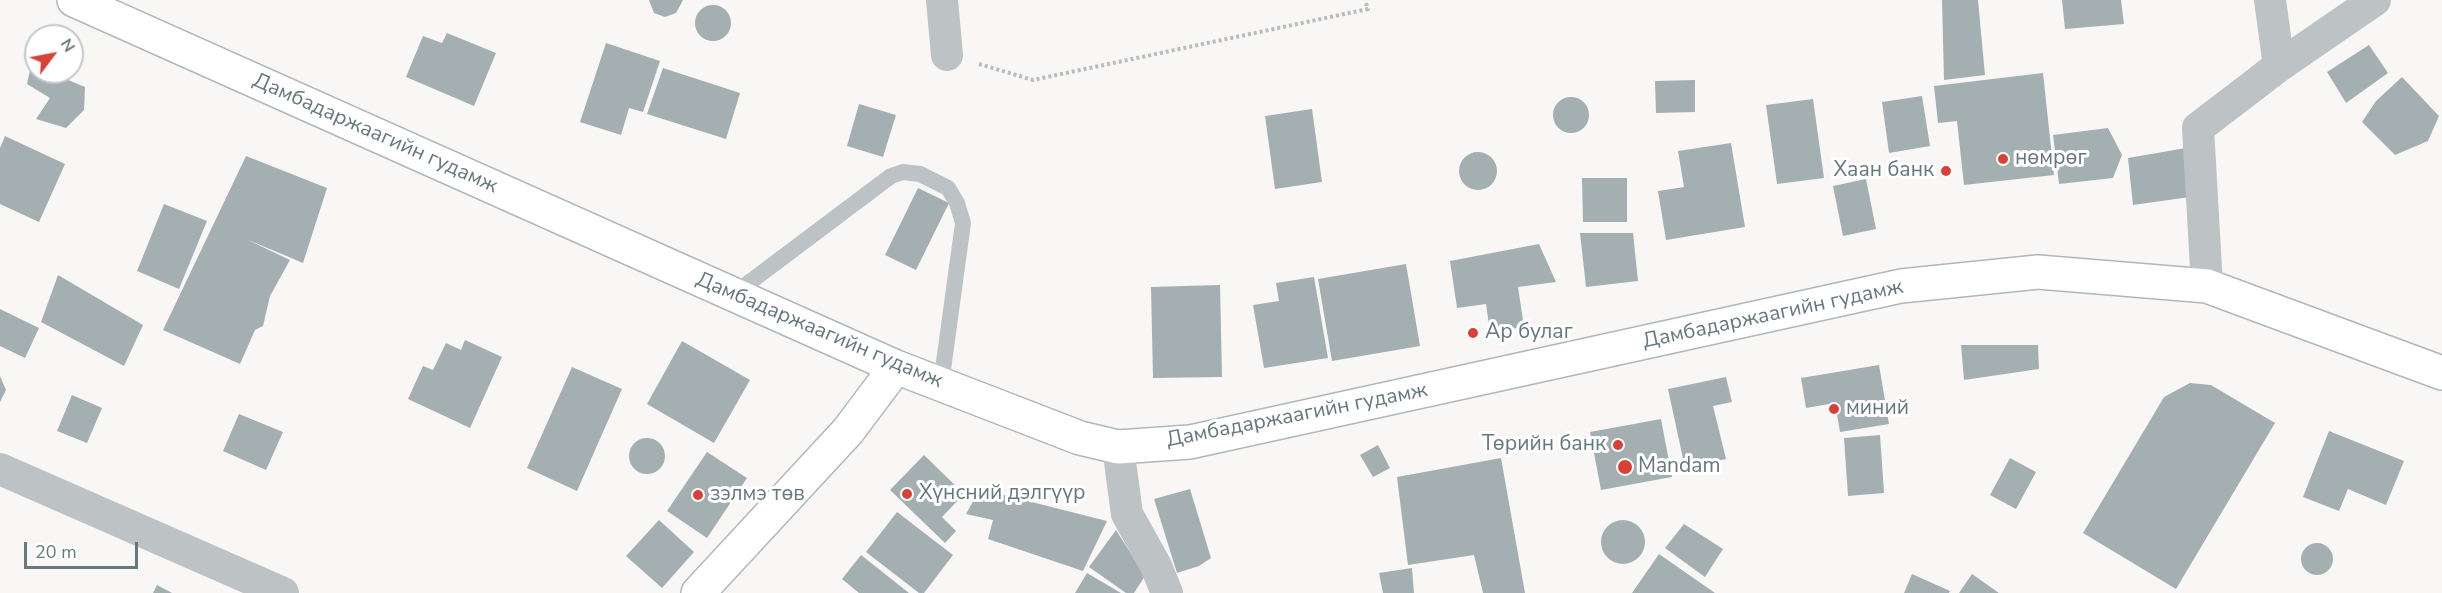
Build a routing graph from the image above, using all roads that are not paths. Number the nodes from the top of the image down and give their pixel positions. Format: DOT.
graph roads {
  1 [pos="74,0"];
  2 [pos="942,0"];
  3 [pos="2270,0"];
  4 [pos="2375,0"];
  5 [pos="947,55"];
  6 [pos="2279,66"];
  7 [pos="2207,286"];
  8 [pos="734,294"];
  9 [pos="896,367"];
  10 [pos="2442,373"];
  11 [pos="941,384"];
  12 [pos="1118,447"];
  13 [pos="0,469"];
  14 [pos="283,593"];
  15 [pos="698,593"];
  16 [pos="1167,593"];
  1 -- 8 [label="main road, Дамбадаржаагийн гудамж"];
  2 -- 5 [label="street"];
  3 -- 6 [label="street"];
  4 -- 6 [label="street"];
  6 -- 7 [label="street"];
  7 -- 10 [label="main road, Дамбадаржаагийн гудамж"];
  7 -- 12 [label="main road, Дамбадаржаагийн гудамж"];
  8 -- 9 [label="main road, Дамбадаржаагийн гудамж"];
  8 -- 11 [label="lane"];
  9 -- 11 [label="main road, Дамбадаржаагийн гудамж"];
  9 -- 15 [label="main road"];
  11 -- 12 [label="main road, Дамбадаржаагийн гудамж"];
  12 -- 16 [label="street"];
  13 -- 14 [label="street"];
}
